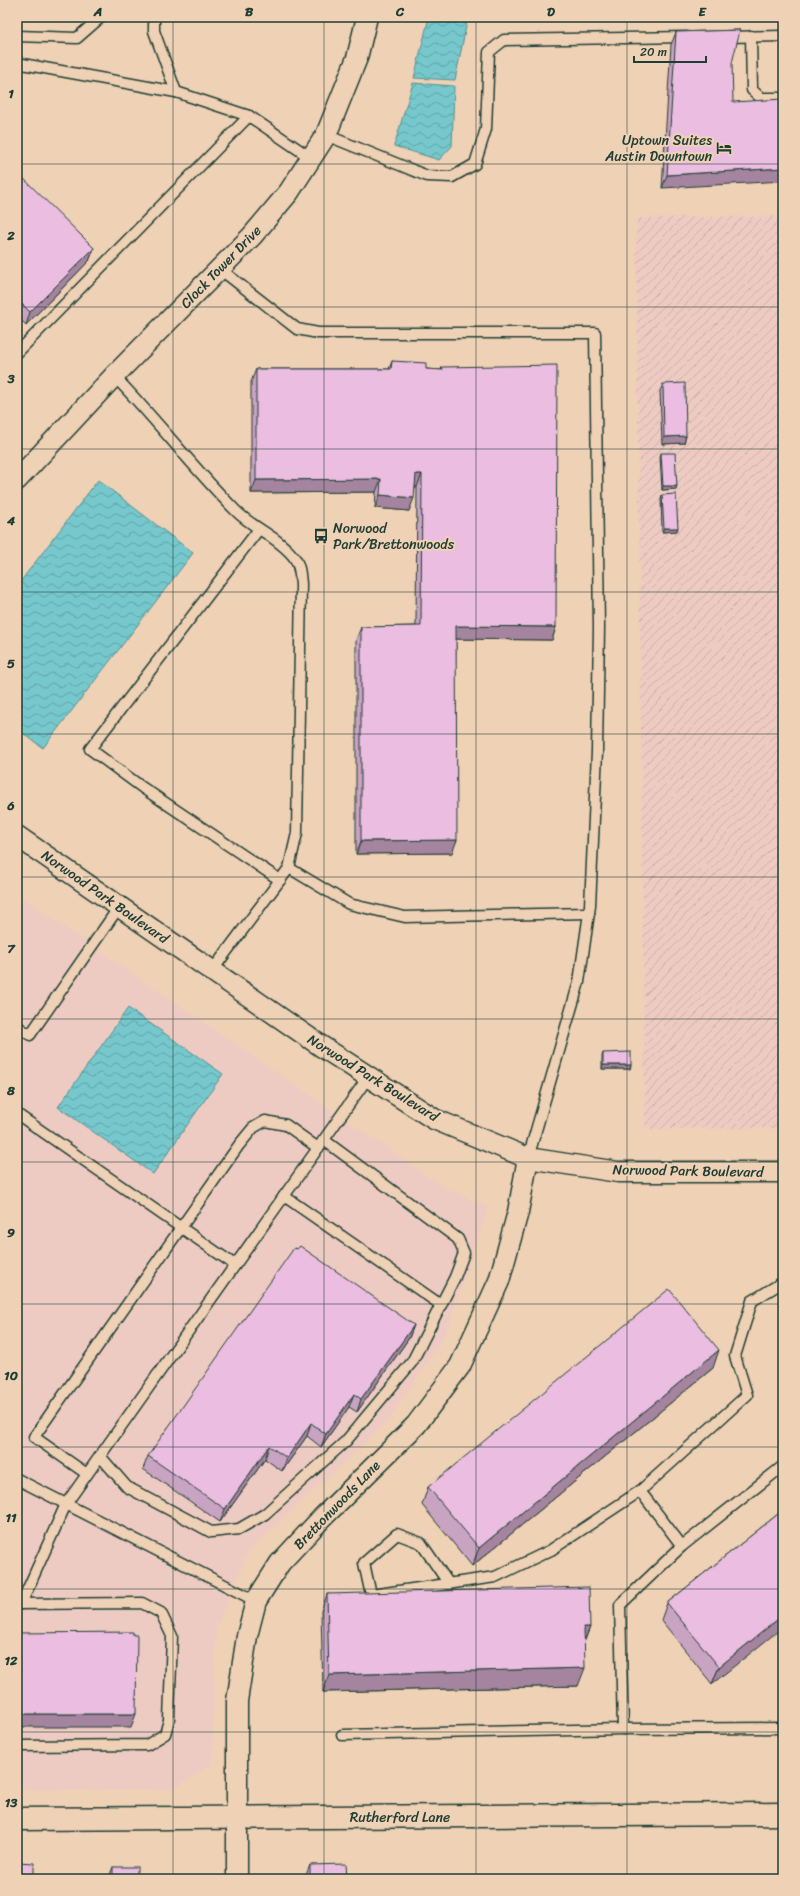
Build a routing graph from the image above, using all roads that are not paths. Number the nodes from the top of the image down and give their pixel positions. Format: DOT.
graph roads {
  1 [pos="101,17"];
  2 [pos="154,17"];
  3 [pos="367,17"];
  4 [pos="17,36"];
  5 [pos="751,36"];
  6 [pos="783,36"];
  7 [pos="695,37"];
  8 [pos="711,37"];
  9 [pos="17,63"];
  10 [pos="176,92"];
  11 [pos="783,98"];
  12 [pos="249,116"];
  13 [pos="326,136"];
  14 [pos="311,158"];
  15 [pos="220,269"];
  16 [pos="17,353"];
  17 [pos="114,376"];
  18 [pos="17,480"];
  19 [pos="259,528"];
  20 [pos="17,836"];
  21 [pos="289,868"];
  22 [pos="280,880"];
  23 [pos="119,907"];
  24 [pos="589,912"];
  25 [pos="212,971"];
  26 [pos="17,1026"];
  27 [pos="369,1076"];
  28 [pos="17,1114"];
  29 [pos="321,1144"];
  30 [pos="528,1158"];
  31 [pos="783,1172"];
  32 [pos="284,1196"];
  33 [pos="181,1228"];
  34 [pos="235,1265"];
  35 [pos="783,1282"];
  36 [pos="441,1305"];
  37 [pos="100,1456"];
  38 [pos="783,1466"];
  39 [pos="87,1474"];
  40 [pos="17,1479"];
  41 [pos="640,1491"];
  42 [pos="66,1504"];
  43 [pos="682,1546"];
  44 [pos="449,1584"];
  45 [pos="256,1601"];
  46 [pos="19,1604"];
  47 [pos="783,1728"];
  48 [pos="623,1729"];
  49 [pos="342,1734"];
  50 [pos="17,1746"];
  51 [pos="783,1814"];
  52 [pos="236,1818"];
  53 [pos="17,1819"];
  54 [pos="237,1879"];
  1 -- 4 [label="lane"];
  2 -- 10 [label="lane"];
  3 -- 13 [label="street, Clock Tower Drive"];
  5 -- 6 [label="lane"];
  5 -- 8 [label="lane"];
  5 -- 11 [label="lane"];
  7 -- 13 [label="lane"];
  9 -- 10 [label="lane"];
  10 -- 12 [label="lane"];
  12 -- 14 [label="lane"];
  12 -- 16 [label="lane"];
  13 -- 14 [label="street, Clock Tower Drive"];
  14 -- 15 [label="street, Clock Tower Drive"];
  15 -- 17 [label="street, Clock Tower Drive"];
  15 -- 24 [label="lane"];
  17 -- 18 [label="street, Clock Tower Drive"];
  17 -- 19 [label="lane"];
  19 -- 21 [label="lane"];
  19 -- 22 [label="lane"];
  20 -- 23 [label="street, Norwood Park Boulevard"];
  21 -- 22 [label="lane"];
  21 -- 24 [label="lane"];
  22 -- 25 [label="lane"];
  23 -- 25 [label="street, Norwood Park Boulevard"];
  23 -- 26 [label="lane"];
  24 -- 30 [label="lane"];
  25 -- 27 [label="street, Norwood Park Boulevard"];
  27 -- 29 [label="lane"];
  27 -- 30 [label="street, Norwood Park Boulevard"];
  28 -- 33 [label="lane"];
  29 -- 32 [label="lane"];
  29 -- 33 [label="lane"];
  29 -- 36 [label="lane"];
  30 -- 31 [label="street, Norwood Park Boulevard"];
  30 -- 45 [label="street, Brettonwoods Lane"];
  32 -- 34 [label="lane"];
  32 -- 36 [label="lane"];
  33 -- 34 [label="lane"];
  33 -- 39 [label="lane"];
  34 -- 37 [label="lane"];
  35 -- 41 [label="lane"];
  36 -- 37 [label="lane"];
  37 -- 39 [label="lane"];
  38 -- 43 [label="lane"];
  39 -- 42 [label="lane"];
  40 -- 42 [label="lane"];
  41 -- 43 [label="lane"];
  41 -- 44 [label="lane"];
  42 -- 45 [label="lane"];
  42 -- 46 [label="lane"];
  43 -- 48 [label="lane"];
  44 -- 44 [label="lane"];
  45 -- 52 [label="street, Brettonwoods Lane"];
  46 -- 50 [label="lane"];
  47 -- 48 [label="lane"];
  48 -- 49 [label="lane"];
  51 -- 52 [label="street, Rutherford Lane"];
  52 -- 53 [label="street, Rutherford Lane"];
  52 -- 54 [label="street, Brettonwoods Lane"];
}
